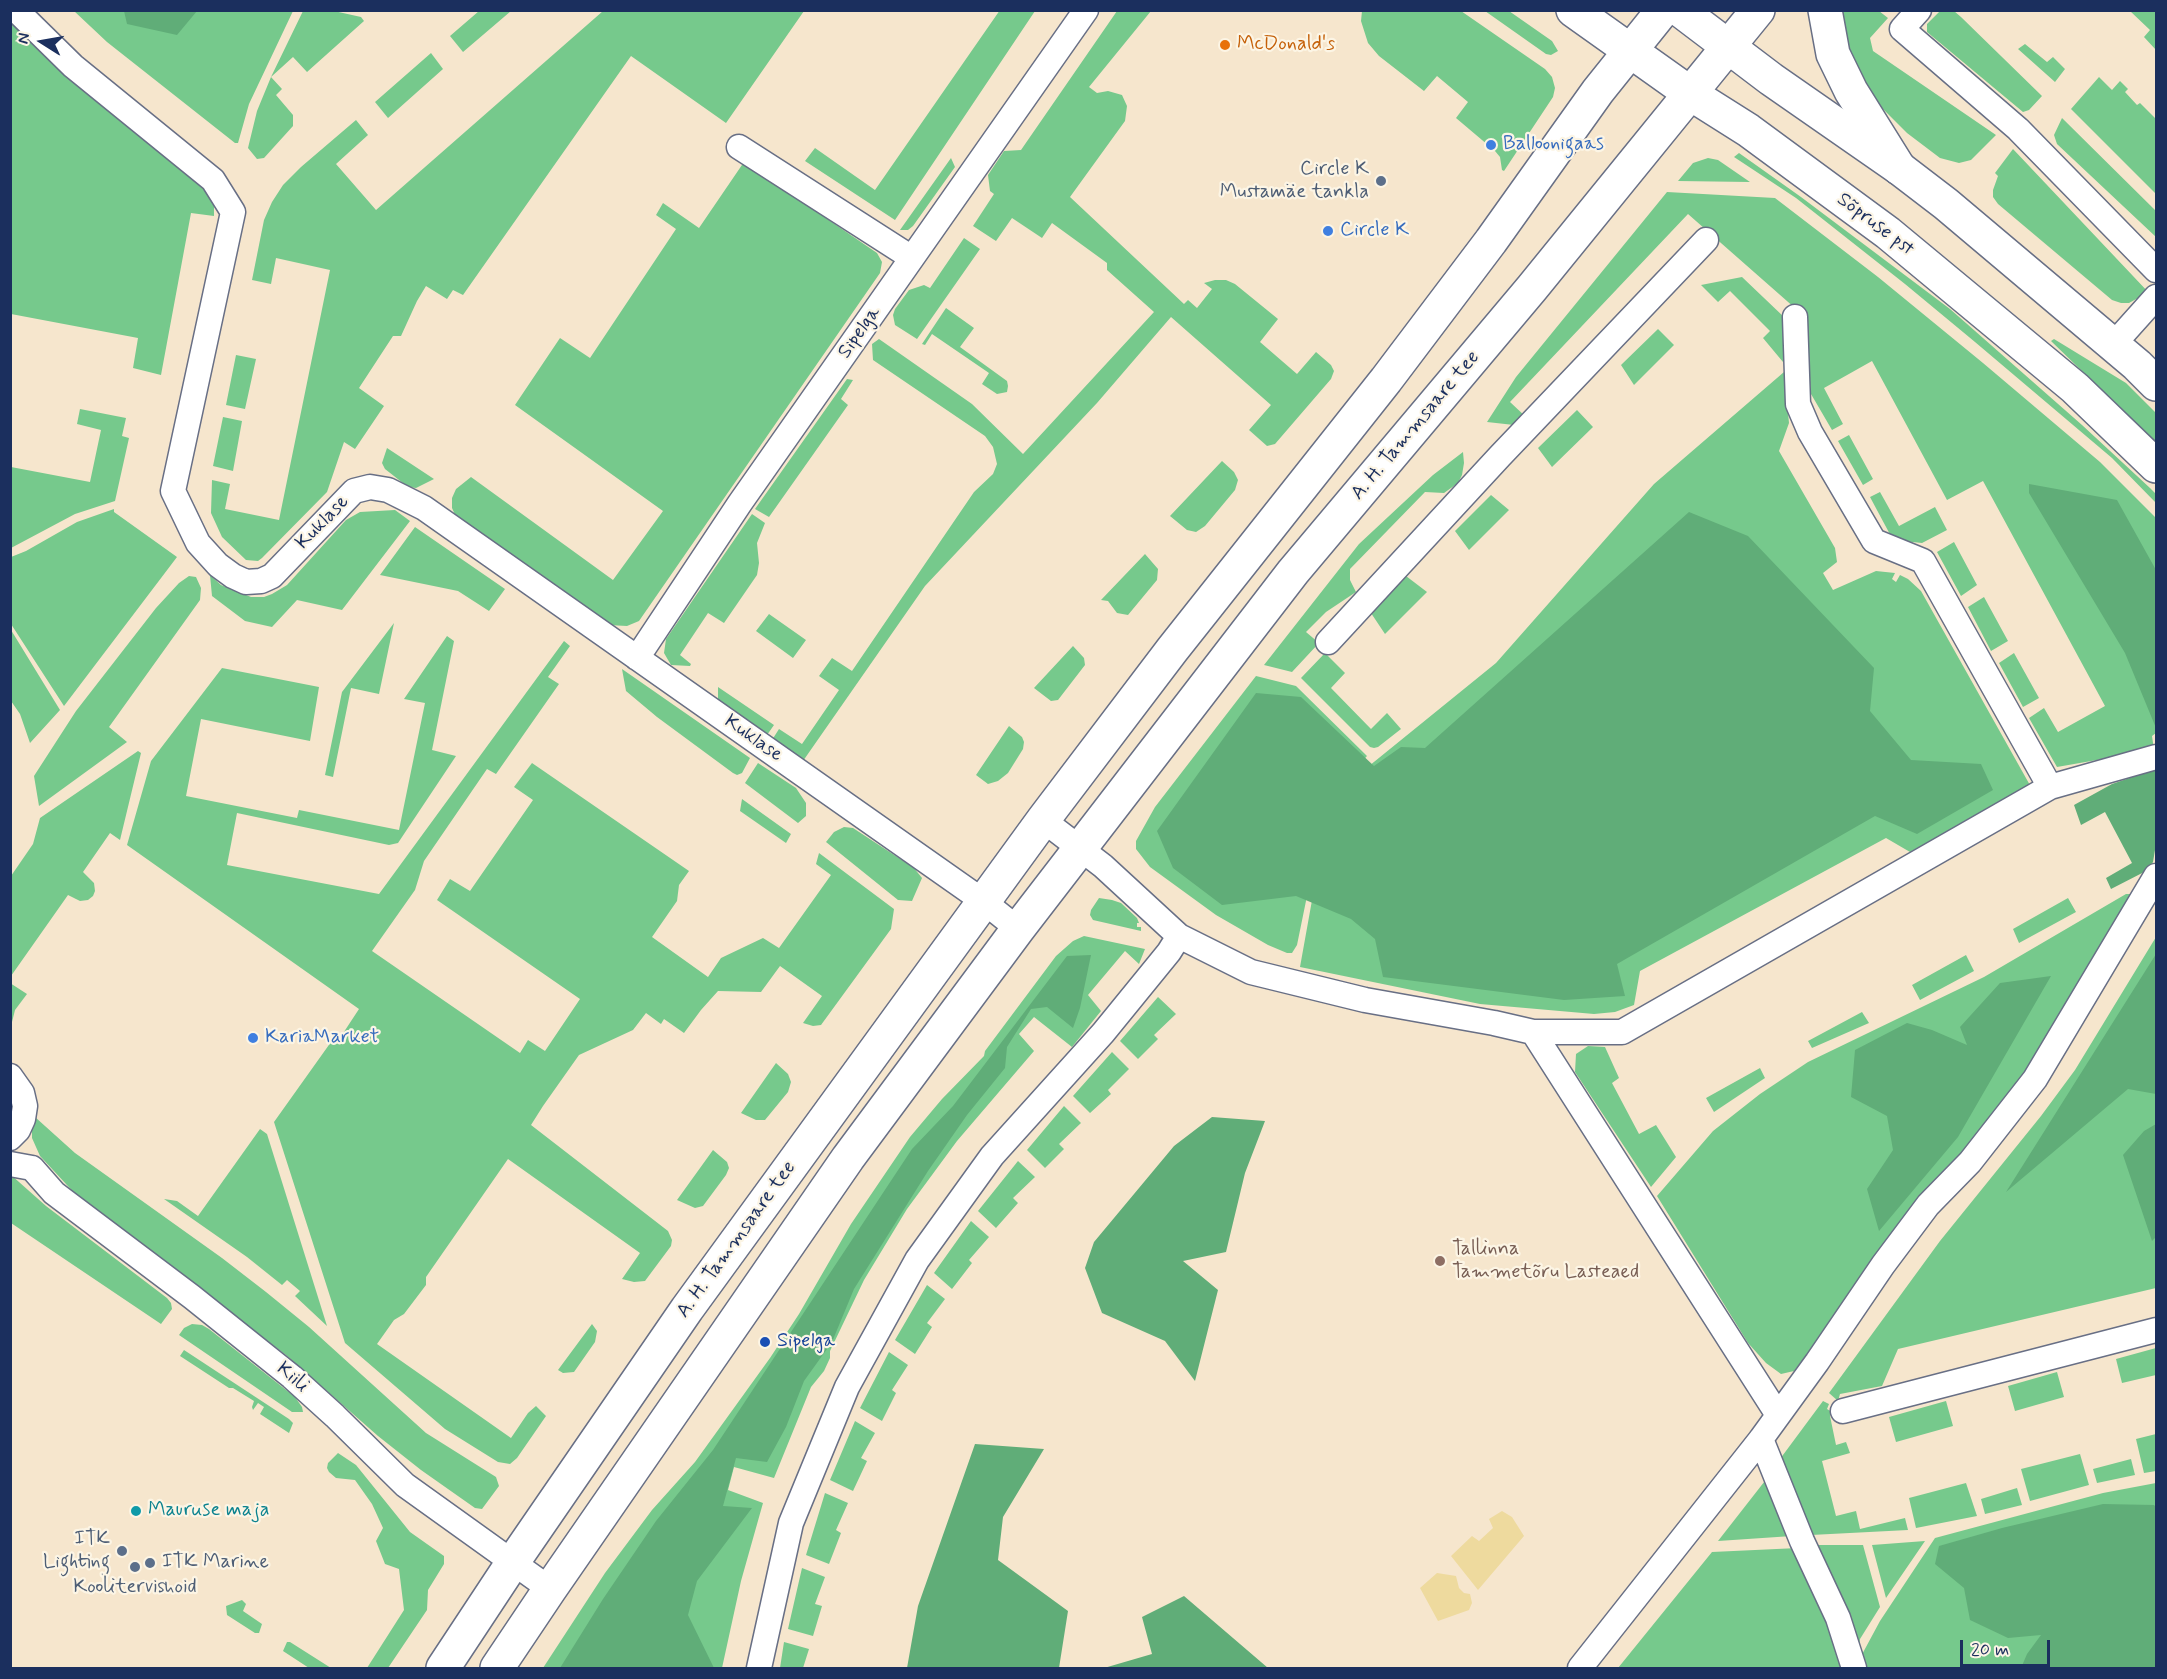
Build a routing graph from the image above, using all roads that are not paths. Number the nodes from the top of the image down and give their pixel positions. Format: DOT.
graph roads {
  1 [pos="16,10"];
  2 [pos="1086,10"];
  3 [pos="1573,10"];
  4 [pos="1662,10"];
  5 [pos="1680,10"];
  6 [pos="1758,10"];
  7 [pos="1825,10"];
  8 [pos="1919,10"];
  9 [pos="1729,47"];
  10 [pos="1631,50"];
  11 [pos="1690,94"];
  12 [pos="739,147"];
  13 [pos="1899,168"];
  14 [pos="1706,240"];
  15 [pos="912,258"];
  16 [pos="2157,270"];
  17 [pos="2157,297"];
  18 [pos="1795,317"];
  19 [pos="2113,345"];
  20 [pos="2157,384"];
  21 [pos="2157,466"];
  22 [pos="1328,642"];
  23 [pos="637,658"];
  24 [pos="2157,757"];
  25 [pos="2050,787"];
  26 [pos="1043,820"];
  27 [pos="1082,848"];
  28 [pos="2157,876"];
  29 [pos="984,901"];
  30 [pos="1018,929"];
  31 [pos="1179,936"];
  32 [pos="1533,1032"];
  33 [pos="10,1076"];
  34 [pos="17,1129"];
  35 [pos="21,1166"];
  36 [pos="2157,1330"];
  37 [pos="1844,1411"];
  38 [pos="1778,1415"];
  39 [pos="1761,1439"];
  40 [pos="513,1562"];
  41 [pos="550,1588"];
  42 [pos="443,1668"];
  43 [pos="497,1668"];
  44 [pos="759,1668"];
  45 [pos="1580,1668"];
  46 [pos="1854,1668"];
  1 -- 23 [label="street, Kuklase"];
  2 -- 15 [label="street, Sipelga"];
  3 -- 10 [label="main road, Sõpruse pst"];
  4 -- 10 [label="main road, A. H. Tammsaare tee"];
  5 -- 9 [label="main road"];
  6 -- 9 [label="main road, A. H. Tammsaare tee"];
  7 -- 13 [label="main road"];
  8 -- 16 [label="street"];
  9 -- 11 [label="main road, A. H. Tammsaare tee"];
  9 -- 13 [label="main road"];
  10 -- 11 [label="main road, Sõpruse pst"];
  10 -- 26 [label="main road, A. H. Tammsaare tee"];
  11 -- 21 [label="main road, Sõpruse pst"];
  11 -- 27 [label="main road, A. H. Tammsaare tee"];
  12 -- 15 [label="street"];
  13 -- 19 [label="main road"];
  14 -- 22 [label="street"];
  15 -- 23 [label="street, Sipelga"];
  17 -- 19 [label="street"];
  18 -- 25 [label="street"];
  19 -- 20 [label="main road"];
  23 -- 29 [label="street, Kuklase"];
  24 -- 25 [label="street"];
  25 -- 32 [label="street"];
  26 -- 27 [label="street"];
  26 -- 29 [label="main road, A. H. Tammsaare tee"];
  27 -- 30 [label="main road, A. H. Tammsaare tee"];
  27 -- 31 [label="street"];
  28 -- 38 [label="street"];
  29 -- 30 [label="street, Kuklase"];
  29 -- 40 [label="main road, A. H. Tammsaare tee"];
  30 -- 41 [label="main road, A. H. Tammsaare tee"];
  31 -- 32 [label="street"];
  31 -- 44 [label="street"];
  32 -- 38 [label="street"];
  33 -- 34 [label="street"];
  34 -- 35 [label="street"];
  35 -- 40 [label="street, Kiili"];
  36 -- 37 [label="street"];
  38 -- 39 [label="street"];
  39 -- 45 [label="street"];
  39 -- 46 [label="street"];
  40 -- 41 [label="street, Kiili"];
  40 -- 42 [label="main road, A. H. Tammsaare tee"];
  41 -- 43 [label="main road, A. H. Tammsaare tee"];
}
